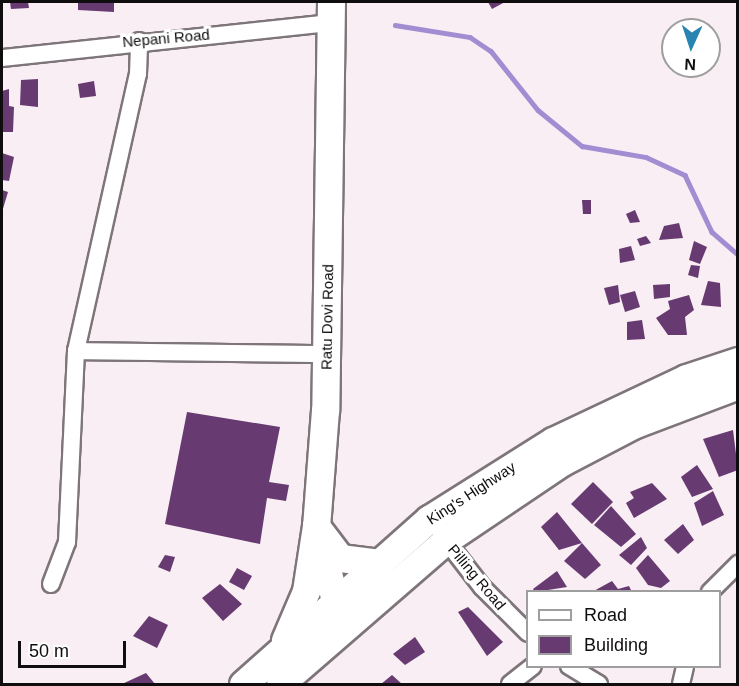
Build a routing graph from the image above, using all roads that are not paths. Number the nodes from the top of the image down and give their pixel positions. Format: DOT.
graph roads {
  1 [pos="330,12"];
  2 [pos="139,41"];
  3 [pos="2,58"];
  4 [pos="76,351"];
  5 [pos="326,354"];
  6 [pos="738,361"];
  7 [pos="738,385"];
  8 [pos="429,519"];
  9 [pos="316,526"];
  10 [pos="446,540"];
  11 [pos="380,563"];
  12 [pos="738,564"];
  13 [pos="51,584"];
  14 [pos="711,590"];
  15 [pos="338,616"];
  16 [pos="526,631"];
  17 [pos="279,650"];
  18 [pos="530,668"];
  19 [pos="572,668"];
  20 [pos="685,668"];
  21 [pos="243,684"];
  22 [pos="280,684"];
  23 [pos="510,684"];
  24 [pos="599,684"];
  25 [pos="681,684"];
  1 -- 2 [label="street, Nepani Road"];
  1 -- 5 [label="main road, Ratu Dovi Road"];
  2 -- 3 [label="street, Nepani Road"];
  2 -- 4 [label="street"];
  4 -- 5 [label="street"];
  4 -- 13 [label="street"];
  5 -- 9 [label="main road, Ratu Dovi Road"];
  6 -- 8 [label="main road, King's Highway"];
  7 -- 10 [label="main road, King's Highway"];
  8 -- 10 [label="street, Pilling Road"];
  8 -- 11 [label="main road, King's Highway"];
  9 -- 11 [label="main road"];
  9 -- 15 [label="main road, Ratu Dovi Road"];
  9 -- 17 [label="main road"];
  10 -- 15 [label="main road, King's Highway"];
  10 -- 16 [label="street, Pilling Road"];
  11 -- 15 [label="main road, King's Highway"];
  12 -- 14 [label="street"];
  15 -- 17 [label="main road, King's Highway"];
  15 -- 22 [label="main road, King's Highway"];
  17 -- 21 [label="main road, King's Highway"];
  18 -- 23 [label="street"];
  19 -- 24 [label="street"];
  20 -- 25 [label="street"];
}
